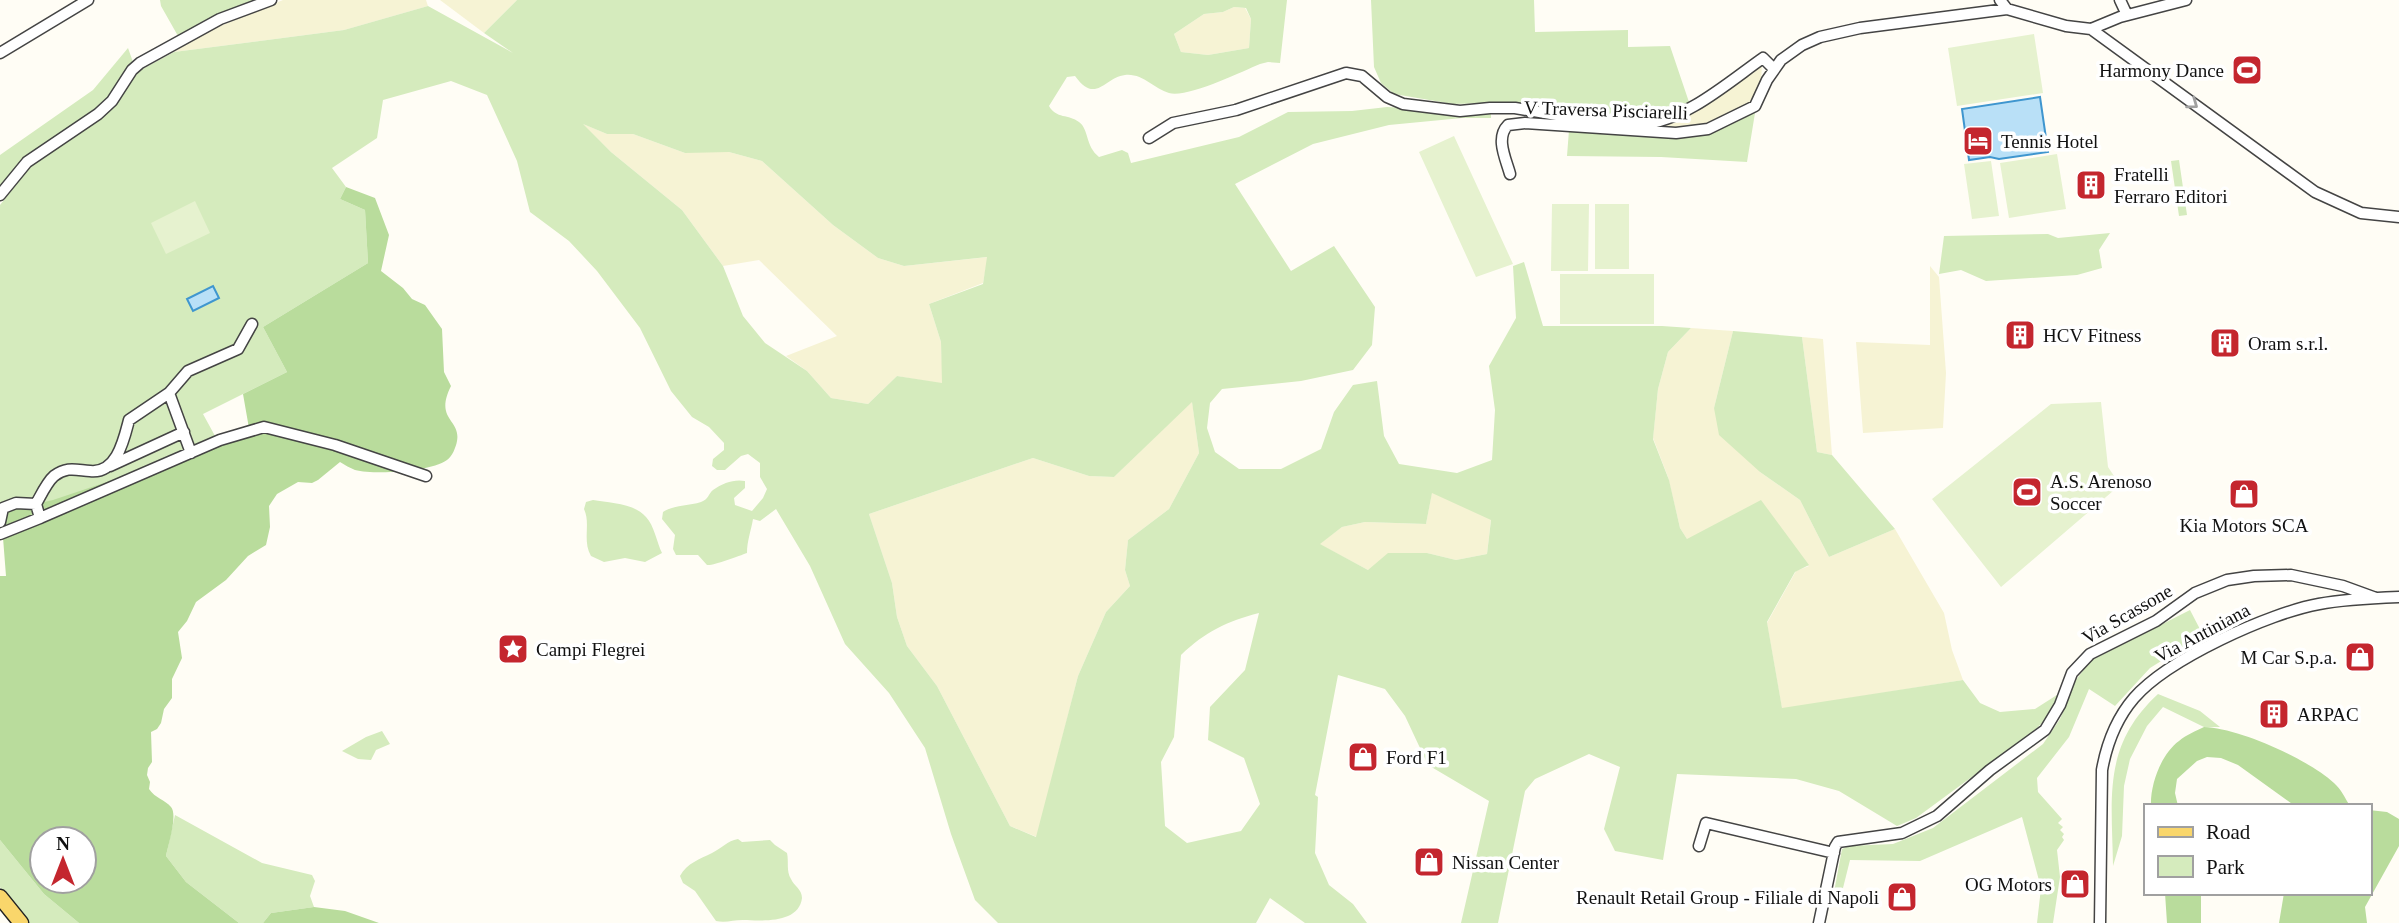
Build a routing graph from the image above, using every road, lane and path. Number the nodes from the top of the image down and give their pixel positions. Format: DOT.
graph roads {
  1 [pos="88,0"];
  2 [pos="271,0"];
  3 [pos="2120,0"];
  4 [pos="2183,0"];
  5 [pos="2004,4"];
  6 [pos="2127,15"];
  7 [pos="2091,29"];
  8 [pos="0,53"];
  9 [pos="1774,69"];
  10 [pos="1149,138"];
  11 [pos="1510,174"];
  12 [pos="0,195"];
  13 [pos="2399,217"];
  14 [pos="252,324"];
  15 [pos="169,393"];
  16 [pos="184,432"];
  17 [pos="191,453"];
  18 [pos="107,467"];
  19 [pos="426,476"];
  20 [pos="36,504"];
  21 [pos="40,518"];
  22 [pos="0,522"];
  23 [pos="0,534"];
  24 [pos="2376,597"];
  25 [pos="2398,600"];
  26 [pos="1699,846"];
  27 [pos="1834,853"];
  28 [pos="0,897"];
  29 [pos="21,923"];
  30 [pos="1819,923"];
  31 [pos="2100,923"];
  1 -- 8 [label="street"];
  2 -- 12 [label="street"];
  3 -- 6 [label="street"];
  4 -- 6 [label="street"];
  5 -- 7 [label="street"];
  5 -- 9 [label="street, V Traversa Pisciarelli"];
  6 -- 7 [label="street"];
  7 -- 13 [label="street, one-way"];
  9 -- 10 [label="street"];
  9 -- 11 [label="street, V Traversa Pisciarelli"];
  14 -- 15 [label="street"];
  15 -- 16 [label="street"];
  15 -- 18 [label="street"];
  16 -- 17 [label="street"];
  16 -- 18 [label="street"];
  17 -- 19 [label="street"];
  17 -- 21 [label="street"];
  18 -- 20 [label="street"];
  20 -- 21 [label="street"];
  20 -- 22 [label="street"];
  21 -- 23 [label="street"];
  24 -- 25 [label="street, Via Antiniana"];
  24 -- 27 [label="street, Via Scassone"];
  24 -- 31 [label="street, Via Antiniana"];
  26 -- 27 [label="street"];
  27 -- 30 [label="street"];
  28 -- 29 [label="main road"];
}
